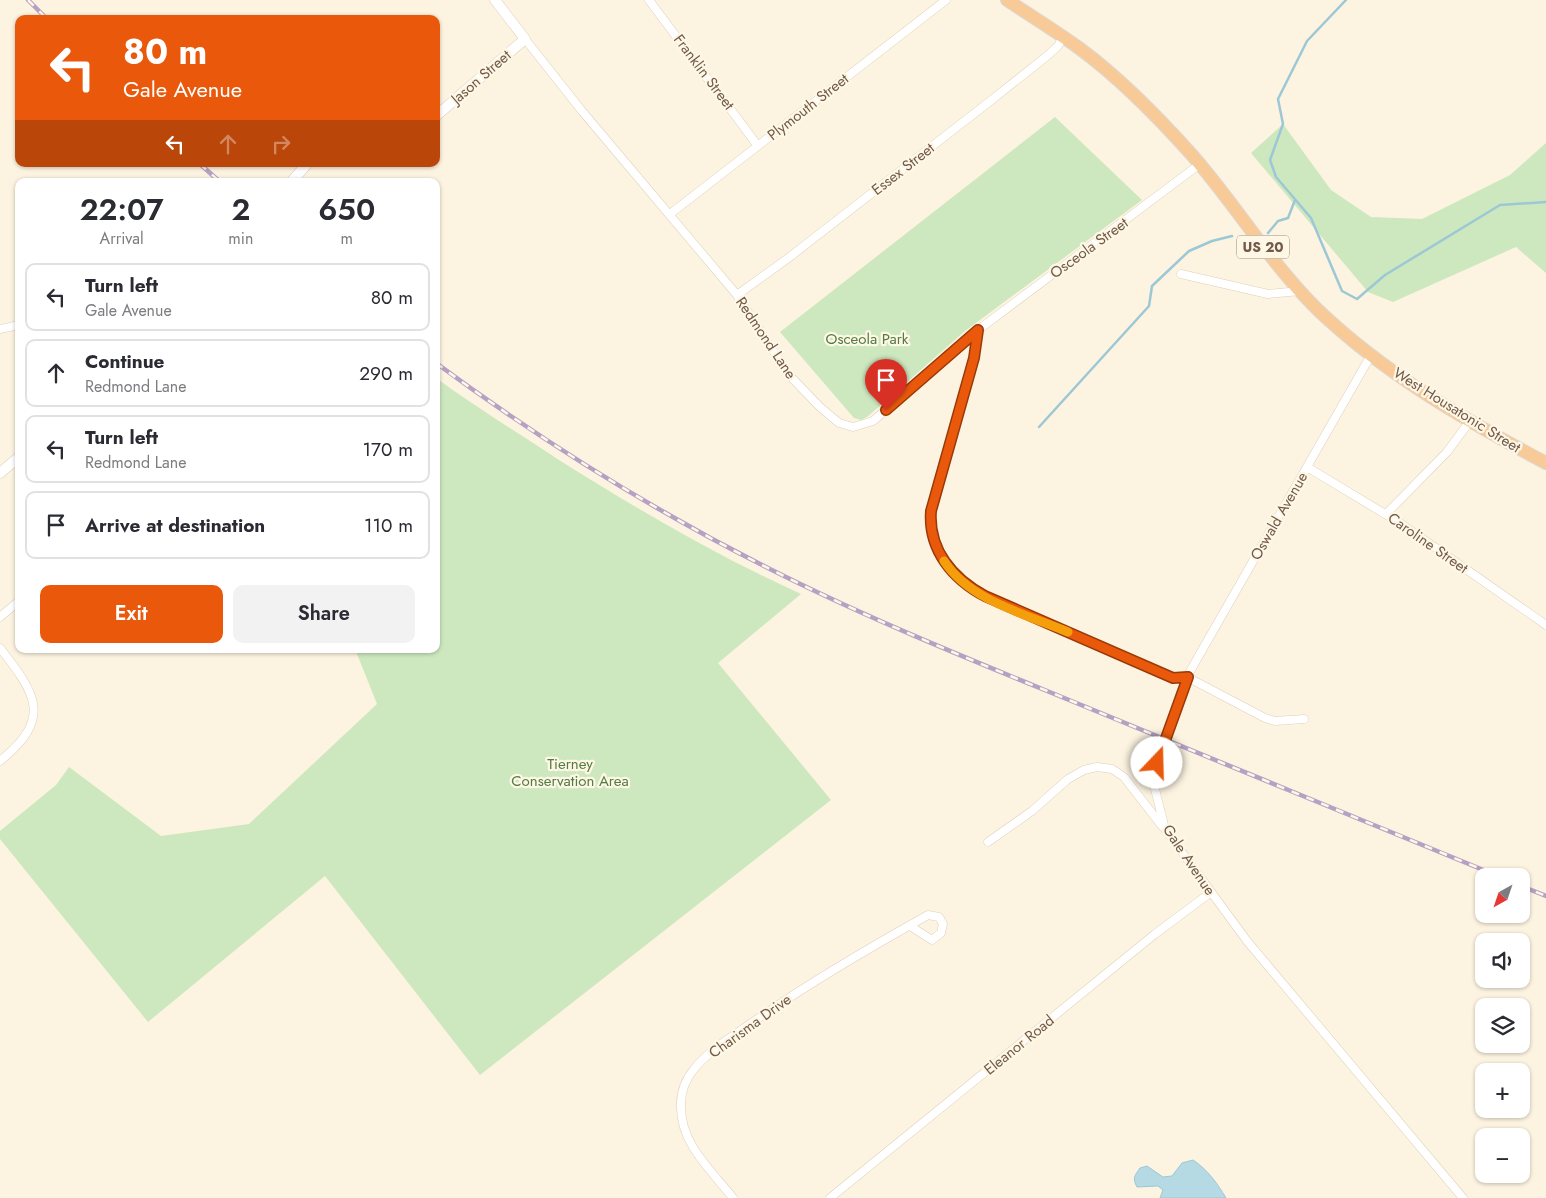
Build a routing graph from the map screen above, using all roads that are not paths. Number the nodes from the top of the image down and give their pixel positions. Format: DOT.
graph roads {
  1 [pos="495,0"];
  2 [pos="649,0"];
  3 [pos="946,0"];
  4 [pos="1007,0"];
  5 [pos="1063,37"];
  6 [pos="525,38"];
  7 [pos="440,112"];
  8 [pos="758,146"];
  9 [pos="1200,164"];
  10 [pos="304,167"];
  11 [pos="295,178"];
  12 [pos="670,214"];
  13 [pos="1181,274"];
  14 [pos="1300,291"];
  15 [pos="737,295"];
  16 [pos="15,326"];
  17 [pos="0,329"];
  18 [pos="978,330"];
  19 [pos="1371,355"];
  20 [pos="1470,421"];
  21 [pos="15,460"];
  22 [pos="1546,463"];
  23 [pos="1307,466"];
  24 [pos="0,473"];
  25 [pos="1386,514"];
  26 [pos="15,605"];
  27 [pos="0,618"];
  28 [pos="1546,625"];
  29 [pos="0,648"];
  30 [pos="1188,677"];
  31 [pos="1304,719"];
  32 [pos="0,761"];
  33 [pos="1165,829"];
  34 [pos="988,842"];
  35 [pos="1210,893"];
  36 [pos="910,926"];
  37 [pos="733,1198"];
  38 [pos="830,1198"];
  39 [pos="1463,1198"];
  1 -- 6 [label="street"];
  2 -- 8 [label="street, Franklin Street"];
  3 -- 8 [label="street, Plymouth Street"];
  4 -- 5 [label="highway, West Housatonic Street / US 20"];
  5 -- 9 [label="highway, West Housatonic Street / US 20"];
  5 -- 15 [label="street, Essex Street"];
  6 -- 7 [label="street, Jason Street"];
  6 -- 12 [label="street, Redmond Lane"];
  8 -- 12 [label="street, Plymouth Street"];
  9 -- 14 [label="highway, West Housatonic Street / US 20"];
  9 -- 18 [label="street, Osceola Street"];
  10 -- 11 [label="street"];
  12 -- 15 [label="street, Redmond Lane"];
  13 -- 14 [label="street"];
  14 -- 19 [label="highway, West Housatonic Street / US 20"];
  15 -- 18 [label="street, Redmond Lane"];
  16 -- 17 [label="street"];
  18 -- 30 [label="street"];
  19 -- 20 [label="highway, West Housatonic Street / US 20"];
  19 -- 23 [label="street, Oswald Avenue"];
  20 -- 22 [label="highway, West Housatonic Street / US 20"];
  20 -- 25 [label="street"];
  21 -- 24 [label="street"];
  23 -- 25 [label="street, Caroline Street"];
  23 -- 30 [label="street, Oswald Avenue"];
  25 -- 28 [label="street, Caroline Street"];
  26 -- 27 [label="street"];
  29 -- 32 [label="street"];
  30 -- 31 [label="street"];
  30 -- 33 [label="street, Gale Avenue, bridge"];
  33 -- 34 [label="street"];
  33 -- 35 [label="street, Gale Avenue"];
  35 -- 38 [label="street, Eleanor Road"];
  35 -- 39 [label="street, Gale Avenue"];
  36 -- 37 [label="street, Charisma Drive"];
}
